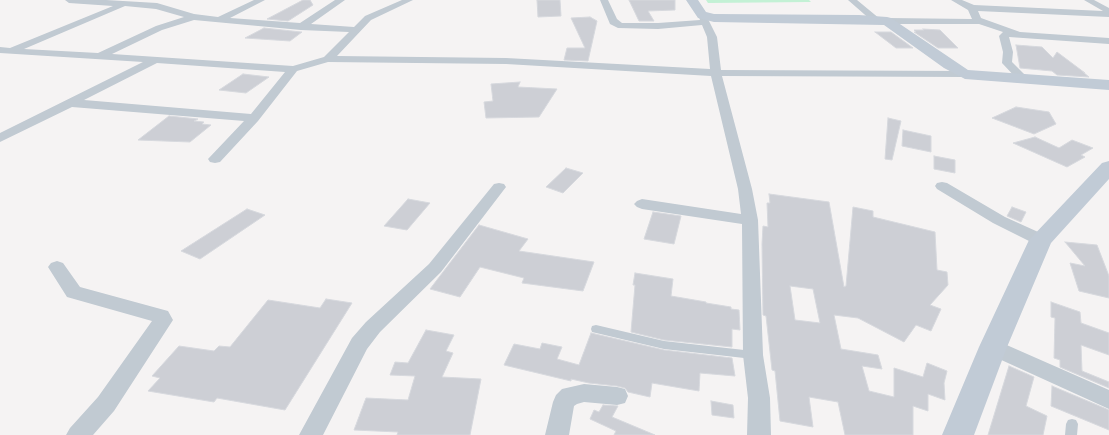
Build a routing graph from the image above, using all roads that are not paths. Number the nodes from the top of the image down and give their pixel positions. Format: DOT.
graph roads {
  1 [pos="71,0"];
  2 [pos="261,0"];
  3 [pos="341,0"];
  4 [pos="409,0"];
  5 [pos="604,0"];
  6 [pos="692,0"];
  7 [pos="852,0"];
  8 [pos="955,0"];
  9 [pos="1088,0"];
  10 [pos="142,2"];
  11 [pos="127,3"];
  12 [pos="1039,3"];
  13 [pos="972,8"];
  14 [pos="1061,11"];
  15 [pos="1109,13"];
  16 [pos="193,16"];
  17 [pos="704,19"];
  18 [pos="218,20"];
  19 [pos="881,20"];
  20 [pos="977,20"];
  21 [pos="301,27"];
  22 [pos="355,30"];
  23 [pos="1018,34"];
  24 [pos="1109,41"];
  25 [pos="0,50"];
  26 [pos="11,50"];
  27 [pos="100,56"];
  28 [pos="328,58"];
  29 [pos="158,60"];
  30 [pos="293,69"];
  31 [pos="716,73"];
  32 [pos="965,74"];
  33 [pos="1022,78"];
  34 [pos="1109,85"];
  35 [pos="72,103"];
  36 [pos="254,118"];
  37 [pos="0,138"];
  38 [pos="215,159"];
  39 [pos="1109,167"];
  40 [pos="942,186"];
  41 [pos="499,187"];
  42 [pos="642,204"];
  43 [pos="750,220"];
  44 [pos="1042,240"];
  45 [pos="57,267"];
  46 [pos="596,329"];
  47 [pos="993,347"];
  48 [pos="753,355"];
  49 [pos="618,396"];
  50 [pos="1109,400"];
  51 [pos="78,435"];
  52 [pos="311,435"];
  53 [pos="557,435"];
  54 [pos="760,435"];
  55 [pos="958,435"];
  1 -- 11 [label="street"];
  2 -- 18 [label="street"];
  3 -- 21 [label="street"];
  4 -- 22 [label="street"];
  5 -- 17 [label="street"];
  6 -- 17 [label="street"];
  7 -- 19 [label="street"];
  8 -- 13 [label="street"];
  9 -- 15 [label="street"];
  10 -- 11 [label="street"];
  10 -- 16 [label="street"];
  11 -- 26 [label="street"];
  12 -- 14 [label="street"];
  13 -- 14 [label="street"];
  13 -- 20 [label="street"];
  14 -- 15 [label="street"];
  16 -- 18 [label="street"];
  16 -- 27 [label="street"];
  17 -- 19 [label="street"];
  17 -- 31 [label="street"];
  18 -- 21 [label="street"];
  19 -- 20 [label="street"];
  19 -- 32 [label="street"];
  20 -- 23 [label="street"];
  21 -- 22 [label="street"];
  22 -- 28 [label="street"];
  23 -- 24 [label="street"];
  23 -- 33 [label="street"];
  25 -- 26 [label="street"];
  26 -- 27 [label="street"];
  27 -- 29 [label="street"];
  28 -- 30 [label="street"];
  28 -- 31 [label="street"];
  29 -- 30 [label="street"];
  29 -- 35 [label="street"];
  30 -- 36 [label="street"];
  31 -- 32 [label="street"];
  31 -- 43 [label="street"];
  32 -- 33 [label="street"];
  33 -- 34 [label="street"];
  35 -- 36 [label="street"];
  35 -- 37 [label="street"];
  36 -- 38 [label="street"];
  39 -- 44 [label="street"];
  40 -- 44 [label="street"];
  41 -- 52 [label="street"];
  42 -- 43 [label="street"];
  43 -- 48 [label="street"];
  44 -- 47 [label="street"];
  45 -- 51 [label="street"];
  46 -- 48 [label="lane"];
  47 -- 50 [label="street"];
  47 -- 55 [label="street"];
  48 -- 54 [label="street"];
  49 -- 53 [label="street"];
}
